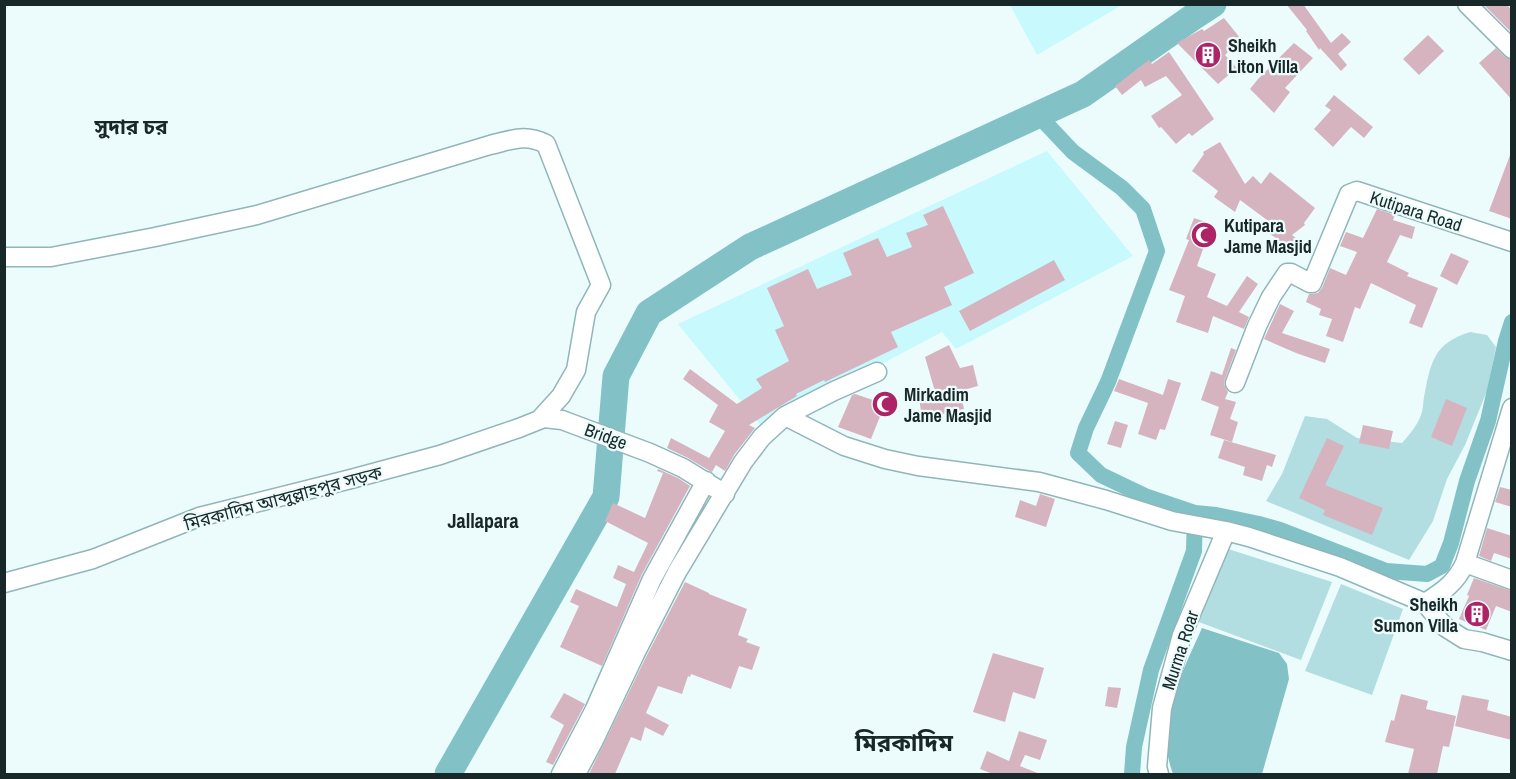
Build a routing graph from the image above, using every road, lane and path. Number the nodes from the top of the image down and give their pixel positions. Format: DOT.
graph roads {
  1 [pos="1467,4"];
  2 [pos="1512,49"];
  3 [pos="1512,242"];
  4 [pos="4,257"];
  5 [pos="877,372"];
  6 [pos="1235,383"];
  7 [pos="1511,413"];
  8 [pos="785,416"];
  9 [pos="541,418"];
  10 [pos="562,420"];
  11 [pos="706,481"];
  12 [pos="725,494"];
  13 [pos="1216,529"];
  14 [pos="1465,563"];
  15 [pos="1512,580"];
  16 [pos="4,583"];
  17 [pos="1425,603"];
  18 [pos="1512,651"];
  19 [pos="561,774"];
  20 [pos="576,774"];
  21 [pos="1159,774"];
  1 -- 2 [label="street"];
  3 -- 6 [label="street, Kutipara Road"];
  4 -- 9 [label="street"];
  5 -- 8 [label="street"];
  7 -- 14 [label="street"];
  8 -- 12 [label="street"];
  8 -- 13 [label="street"];
  9 -- 10 [label="street, মিরকাদিম আব্দুল্লাহপুর সড়ক"];
  9 -- 16 [label="street, মিরকাদিম আব্দুল্লাহপুর সড়ক"];
  10 -- 11 [label="street, Bridge"];
  11 -- 12 [label="street, Bridge"];
  11 -- 19 [label="street"];
  12 -- 20 [label="street"];
  13 -- 17 [label="street"];
  13 -- 21 [label="street, Murma Roar"];
  14 -- 15 [label="street"];
  14 -- 17 [label="street"];
  17 -- 18 [label="street"];
}
